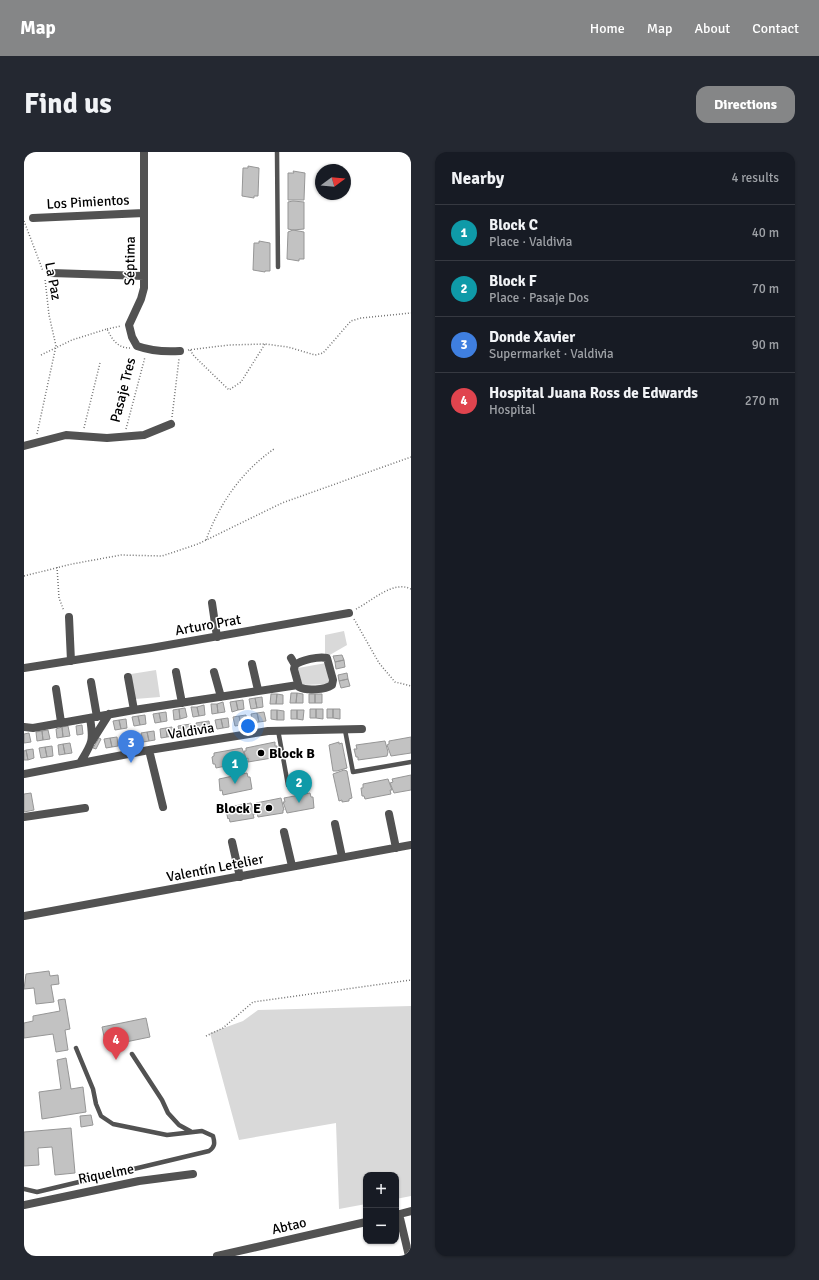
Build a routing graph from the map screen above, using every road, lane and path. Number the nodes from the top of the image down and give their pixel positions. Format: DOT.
graph roads {
  1 [pos="144,152"];
  2 [pos="277,152"];
  3 [pos="144,212"];
  4 [pos="33,218"];
  5 [pos="24,221"];
  6 [pos="278,267"];
  7 [pos="51,273"];
  8 [pos="144,276"];
  9 [pos="411,313"];
  10 [pos="129,325"];
  11 [pos="107,329"];
  12 [pos="265,344"];
  13 [pos="56,346"];
  14 [pos="137,346"];
  15 [pos="146,349"];
  16 [pos="190,350"];
  17 [pos="180,351"];
  18 [pos="41,354"];
  19 [pos="100,363"];
  20 [pos="171,424"];
  21 [pos="124,436"];
  22 [pos="82,437"];
  23 [pos="34,444"];
  24 [pos="24,446"];
  25 [pos="274,449"];
  26 [pos="411,457"];
  27 [pos="206,540"];
  28 [pos="56,568"];
  29 [pos="24,576"];
  30 [pos="411,589"];
  31 [pos="212,603"];
  32 [pos="349,613"];
  33 [pos="69,617"];
  34 [pos="217,637"];
  35 [pos="71,661"];
  36 [pos="252,664"];
  37 [pos="24,668"];
  38 [pos="176,672"];
  39 [pos="214,672"];
  40 [pos="128,677"];
  41 [pos="91,682"];
  42 [pos="298,686"];
  43 [pos="411,686"];
  44 [pos="56,689"];
  45 [pos="258,690"];
  46 [pos="221,697"];
  47 [pos="182,703"];
  48 [pos="134,710"];
  49 [pos="109,714"];
  50 [pos="93,717"];
  51 [pos="61,722"];
  52 [pos="24,727"];
  53 [pos="278,730"];
  54 [pos="345,730"];
  55 [pos="362,730"];
  56 [pos="92,741"];
  57 [pos="149,750"];
  58 [pos="411,762"];
  59 [pos="80,763"];
  60 [pos="24,774"];
  61 [pos="288,785"];
  62 [pos="163,807"];
  63 [pos="85,808"];
  64 [pos="389,814"];
  65 [pos="24,817"];
  66 [pos="335,824"];
  67 [pos="284,832"];
  68 [pos="232,842"];
  69 [pos="411,845"];
  70 [pos="396,848"];
  71 [pos="342,857"];
  72 [pos="292,866"];
  73 [pos="240,877"];
  74 [pos="24,916"];
  75 [pos="411,980"];
  76 [pos="206,1036"];
  77 [pos="76,1048"];
  78 [pos="132,1054"];
  79 [pos="190,1131"];
  80 [pos="193,1174"];
  81 [pos="24,1190"];
  82 [pos="24,1205"];
  83 [pos="411,1211"];
  84 [pos="399,1214"];
  85 [pos="399,1218"];
  86 [pos="363,1223"];
  87 [pos="217,1256"];
  88 [pos="409,1256"];
  1 -- 3 [label="street, Séptima"];
  2 -- 6 [label="lane"];
  3 -- 4 [label="street, Los Pimientos"];
  3 -- 8 [label="street, Séptima"];
  5 -- 13 [label="path, La Paz"];
  7 -- 8 [label="street"];
  8 -- 10 [label="street, Séptima"];
  9 -- 12 [label="path"];
  10 -- 11 [label="path"];
  10 -- 14 [label="street"];
  11 -- 13 [label="path"];
  11 -- 14 [label="path"];
  12 -- 16 [label="path"];
  12 -- 16 [label="path"];
  13 -- 18 [label="path"];
  13 -- 23 [label="path"];
  14 -- 15 [label="street"];
  15 -- 17 [label="street"];
  15 -- 21 [label="path, Pasaje Tres"];
  16 -- 17 [label="path"];
  17 -- 20 [label="path"];
  19 -- 22 [label="path"];
  20 -- 21 [label="street"];
  21 -- 22 [label="street"];
  22 -- 23 [label="street"];
  23 -- 24 [label="street"];
  25 -- 27 [label="path"];
  26 -- 27 [label="path"];
  27 -- 28 [label="path"];
  28 -- 29 [label="path"];
  28 -- 33 [label="path"];
  30 -- 32 [label="path"];
  31 -- 34 [label="street"];
  32 -- 34 [label="street, Arturo Prat"];
  32 -- 43 [label="path"];
  33 -- 35 [label="street"];
  34 -- 35 [label="street, Arturo Prat"];
  35 -- 37 [label="street, Arturo Prat"];
  36 -- 45 [label="street"];
  38 -- 47 [label="street"];
  39 -- 46 [label="street"];
  40 -- 48 [label="street"];
  41 -- 50 [label="street"];
  42 -- 42 [label="street"];
  42 -- 45 [label="street"];
  44 -- 51 [label="street"];
  45 -- 46 [label="street"];
  46 -- 47 [label="street"];
  47 -- 48 [label="street"];
  48 -- 49 [label="street"];
  49 -- 50 [label="street"];
  49 -- 56 [label="street"];
  50 -- 51 [label="street"];
  50 -- 56 [label="street"];
  51 -- 52 [label="street"];
  53 -- 54 [label="street, Valdivia"];
  53 -- 57 [label="street, Valdivia"];
  53 -- 61 [label="lane"];
  54 -- 55 [label="street, Valdivia"];
  54 -- 58 [label="lane"];
  56 -- 59 [label="street"];
  57 -- 59 [label="street, Valdivia"];
  57 -- 62 [label="street"];
  59 -- 60 [label="street, Valdivia"];
  63 -- 65 [label="street"];
  64 -- 70 [label="street"];
  66 -- 71 [label="street"];
  67 -- 72 [label="street"];
  68 -- 73 [label="street"];
  69 -- 70 [label="street, Valentín Letelier"];
  70 -- 71 [label="street, Valentín Letelier"];
  71 -- 72 [label="street, Valentín Letelier"];
  72 -- 73 [label="street, Valentín Letelier"];
  73 -- 74 [label="street, Valentín Letelier"];
  75 -- 76 [label="path"];
  77 -- 79 [label="lane"];
  78 -- 79 [label="lane"];
  79 -- 81 [label="lane"];
  80 -- 82 [label="street, Riquelme"];
  83 -- 84 [label="street"];
  85 -- 88 [label="street"];
  86 -- 87 [label="street, Abtao"];
}
